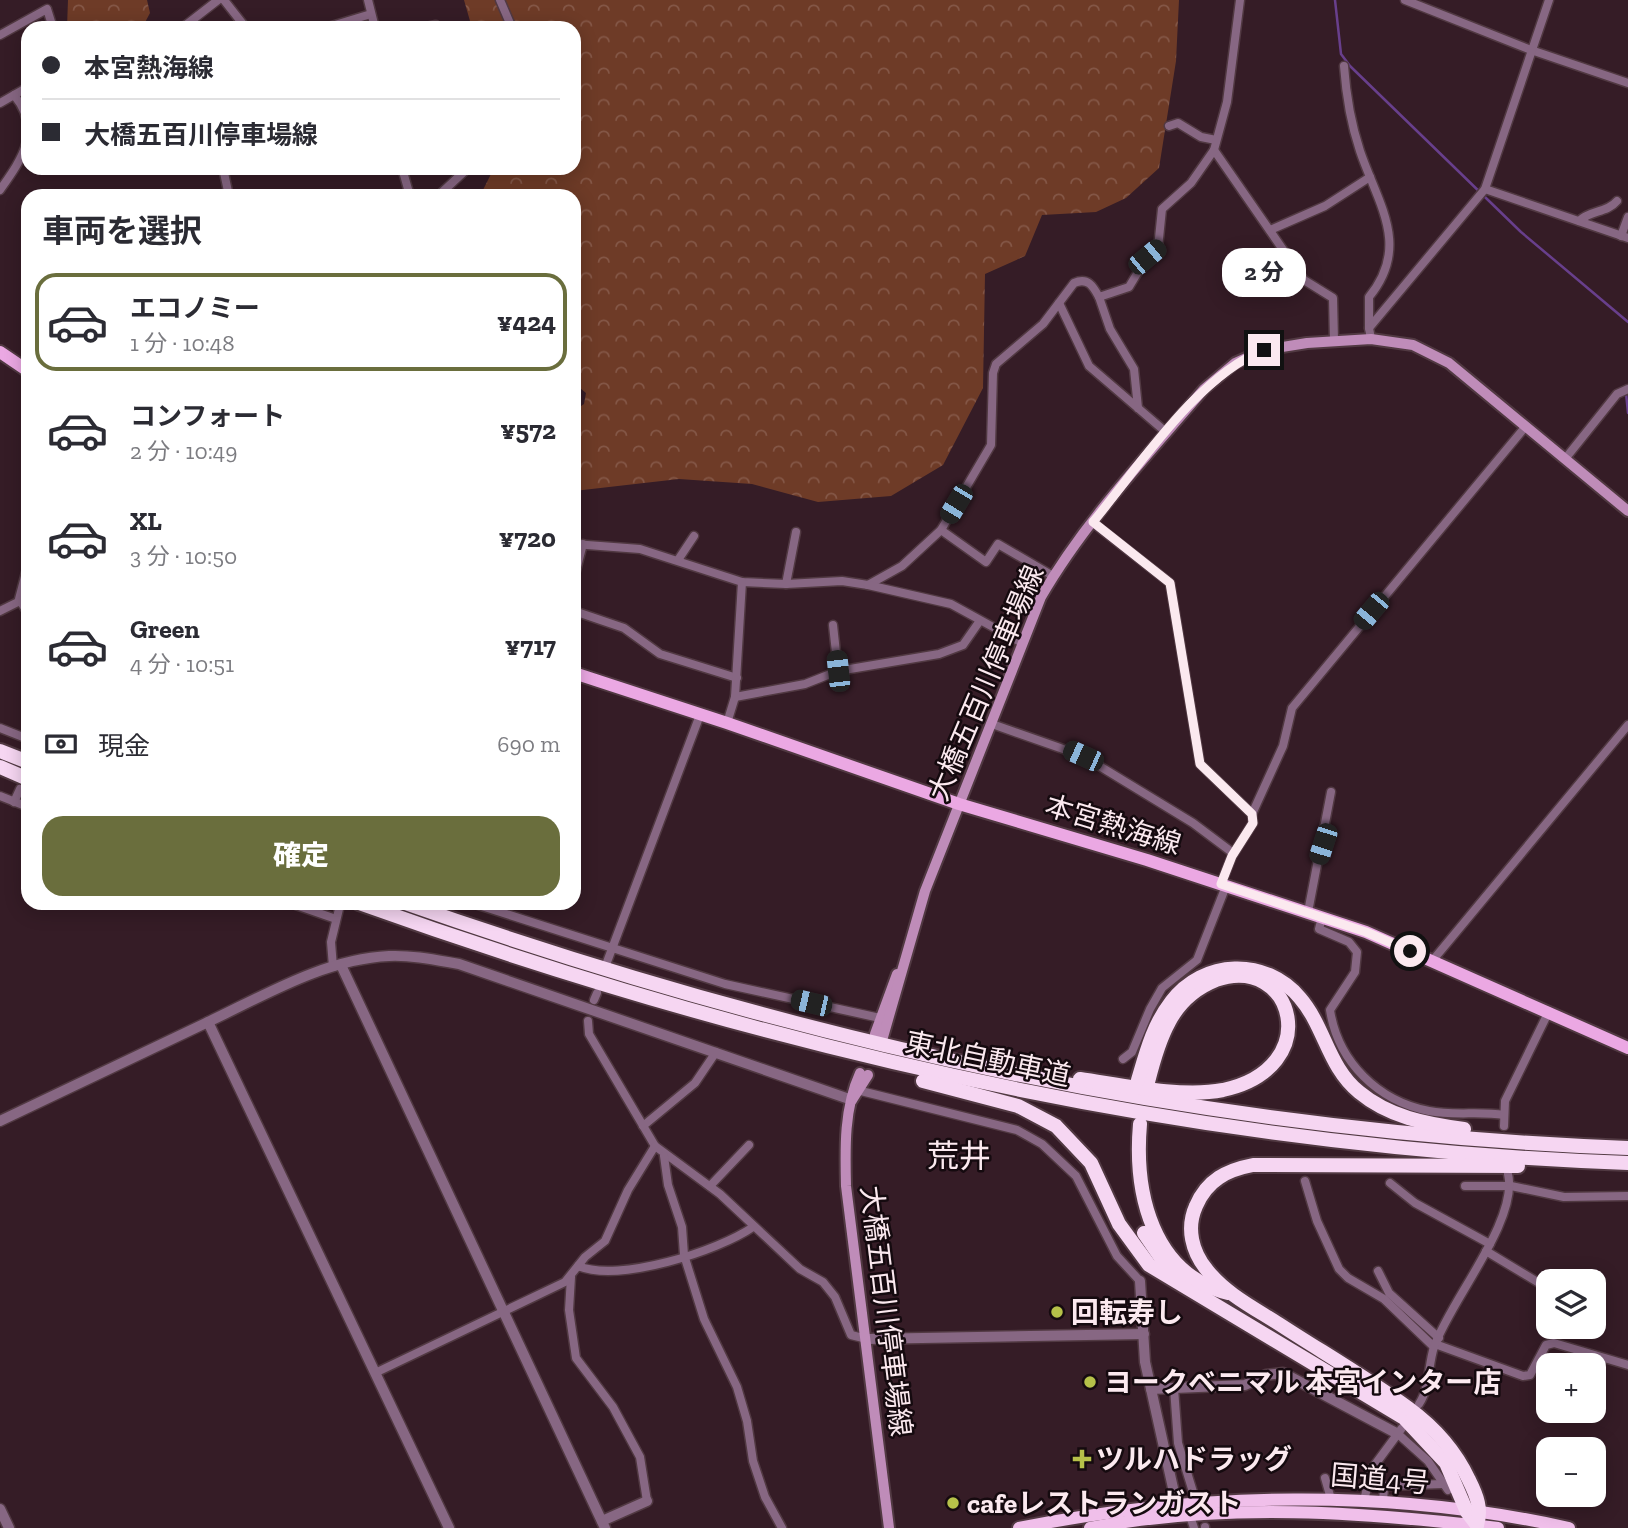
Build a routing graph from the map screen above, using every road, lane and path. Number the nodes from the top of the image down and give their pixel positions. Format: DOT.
graph roads {
  1 [pos="218,0"];
  2 [pos="224,0"];
  3 [pos="368,0"];
  4 [pos="500,0"];
  5 [pos="1240,0"];
  6 [pos="1405,0"];
  7 [pos="1549,0"];
  8 [pos="372,14"];
  9 [pos="25,21"];
  10 [pos="51,21"];
  11 [pos="198,21"];
  12 [pos="240,21"];
  13 [pos="348,21"];
  14 [pos="374,21"];
  15 [pos="509,21"];
  16 [pos="21,23"];
  17 [pos="0,35"];
  18 [pos="1531,50"];
  19 [pos="1344,66"];
  20 [pos="1628,83"];
  21 [pos="21,91"];
  22 [pos="14,95"];
  23 [pos="0,103"];
  24 [pos="21,106"];
  25 [pos="1169,126"];
  26 [pos="1215,145"];
  27 [pos="21,158"];
  28 [pos="460,175"];
  29 [pos="1370,177"];
  30 [pos="446,189"];
  31 [pos="0,190"];
  32 [pos="1485,190"];
  33 [pos="1617,201"];
  34 [pos="1628,217"];
  35 [pos="1579,221"];
  36 [pos="1270,230"];
  37 [pos="1625,237"];
  38 [pos="1100,298"];
  39 [pos="1059,303"];
  40 [pos="1370,333"];
  41 [pos="1334,340"];
  42 [pos="0,352"];
  43 [pos="21,366"];
  44 [pos="1628,389"];
  45 [pos="1138,408"];
  46 [pos="1526,426"];
  47 [pos="1167,433"];
  48 [pos="1565,459"];
  49 [pos="1628,511"];
  50 [pos="1093,522"];
  51 [pos="941,530"];
  52 [pos="796,533"];
  53 [pos="694,536"];
  54 [pos="581,544"];
  55 [pos="678,560"];
  56 [pos="1053,576"];
  57 [pos="742,582"];
  58 [pos="786,584"];
  59 [pos="868,585"];
  60 [pos="21,596"];
  61 [pos="20,601"];
  62 [pos="0,611"];
  63 [pos="581,613"];
  64 [pos="979,622"];
  65 [pos="833,625"];
  66 [pos="1022,643"];
  67 [pos="838,671"];
  68 [pos="581,675"];
  69 [pos="737,678"];
  70 [pos="736,697"];
  71 [pos="700,715"];
  72 [pos="727,723"];
  73 [pos="992,724"];
  74 [pos="1628,725"];
  75 [pos="0,728"];
  76 [pos="21,736"];
  77 [pos="0,751"];
  78 [pos="21,759"];
  79 [pos="0,768"];
  80 [pos="21,782"];
  81 [pos="21,789"];
  82 [pos="1331,792"];
  83 [pos="0,796"];
  84 [pos="13,802"];
  85 [pos="959,804"];
  86 [pos="21,805"];
  87 [pos="1252,814"];
  88 [pos="1233,853"];
  89 [pos="1223,885"];
  90 [pos="310,910"];
  91 [pos="339,910"];
  92 [pos="380,910"];
  93 [pos="426,910"];
  94 [pos="494,910"];
  95 [pos="1308,912"];
  96 [pos="1322,916"];
  97 [pos="335,919"];
  98 [pos="909,945"];
  99 [pos="613,947"];
  100 [pos="1433,960"];
  101 [pos="607,962"];
  102 [pos="337,966"];
  103 [pos="1549,1011"];
  104 [pos="880,1018"];
  105 [pos="587,1021"];
  106 [pos="208,1022"];
  107 [pos="799,1041"];
  108 [pos="1628,1048"];
  109 [pos="716,1052"];
  110 [pos="1123,1059"];
  111 [pos="960,1065"];
  112 [pos="861,1091"];
  113 [pos="852,1100"];
  114 [pos="1504,1115"];
  115 [pos="0,1121"];
  116 [pos="643,1126"];
  117 [pos="1504,1126"];
  118 [pos="749,1145"];
  119 [pos="655,1146"];
  120 [pos="1628,1146"];
  121 [pos="664,1156"];
  122 [pos="1628,1164"];
  123 [pos="1508,1174"];
  124 [pos="1305,1181"];
  125 [pos="1390,1183"];
  126 [pos="710,1186"];
  127 [pos="1465,1186"];
  128 [pos="1511,1186"];
  129 [pos="1628,1196"];
  130 [pos="753,1227"];
  131 [pos="1488,1248"];
  132 [pos="684,1255"];
  133 [pos="578,1266"];
  134 [pos="1378,1271"];
  135 [pos="571,1277"];
  136 [pos="1536,1280"];
  137 [pos="1140,1281"];
  138 [pos="1181,1286"];
  139 [pos="1233,1295"];
  140 [pos="505,1311"];
  141 [pos="1144,1334"];
  142 [pos="867,1339"];
  143 [pos="1436,1343"];
  144 [pos="1628,1365"];
  145 [pos="375,1373"];
  146 [pos="1174,1388"];
  147 [pos="1151,1389"];
  148 [pos="1419,1404"];
  149 [pos="1400,1431"];
  150 [pos="1325,1478"];
  151 [pos="1193,1492"];
  152 [pos="1332,1499"];
  153 [pos="647,1501"];
  154 [pos="1364,1501"];
  155 [pos="1383,1503"];
  156 [pos="1177,1506"];
  157 [pos="0,1508"];
  158 [pos="1476,1519"];
  159 [pos="1192,1522"];
  160 [pos="606,1526"];
  161 [pos="9,1528"];
  162 [pos="449,1528"];
  163 [pos="782,1528"];
  164 [pos="889,1528"];
  165 [pos="1019,1528"];
  166 [pos="1090,1528"];
  167 [pos="1498,1528"];
  168 [pos="1569,1528"];
  1 -- 11 [label="street"];
  2 -- 12 [label="street"];
  3 -- 8 [label="street"];
  4 -- 15 [label="street"];
  5 -- 26 [label="street"];
  6 -- 18 [label="street"];
  7 -- 18 [label="street"];
  8 -- 13 [label="street"];
  8 -- 14 [label="street"];
  9 -- 10 [label="street"];
  16 -- 17 [label="street"];
  18 -- 20 [label="street"];
  18 -- 32 [label="street"];
  19 -- 29 [label="street"];
  21 -- 22 [label="street"];
  22 -- 23 [label="street"];
  22 -- 24 [label="street"];
  25 -- 26 [label="street"];
  26 -- 36 [label="street"];
  26 -- 38 [label="street"];
  27 -- 31 [label="street"];
  28 -- 30 [label="street"];
  29 -- 36 [label="street"];
  29 -- 40 [label="street"];
  32 -- 35 [label="street"];
  32 -- 40 [label="street"];
  33 -- 35 [label="street"];
  34 -- 37 [label="street"];
  35 -- 37 [label="street"];
  36 -- 41 [label="street"];
  38 -- 39 [label="street"];
  38 -- 45 [label="street"];
  39 -- 45 [label="street"];
  39 -- 51 [label="street"];
  40 -- 41 [label="main road, 大橋五百川停車場線"];
  40 -- 46 [label="main road, 大橋五百川停車場線"];
  41 -- 47 [label="main road, 大橋五百川停車場線"];
  42 -- 43 [label="main road"];
  44 -- 48 [label="street"];
  45 -- 47 [label="street"];
  46 -- 48 [label="main road, 大橋五百川停車場線"];
  46 -- 87 [label="street"];
  47 -- 50 [label="main road, 大橋五百川停車場線"];
  48 -- 49 [label="main road, 大橋五百川停車場線"];
  50 -- 56 [label="main road, 大橋五百川停車場線"];
  50 -- 87 [label="street"];
  51 -- 56 [label="street"];
  51 -- 59 [label="street"];
  52 -- 58 [label="street"];
  53 -- 55 [label="street"];
  54 -- 55 [label="street"];
  55 -- 57 [label="street"];
  56 -- 66 [label="main road, 大橋五百川停車場線"];
  57 -- 58 [label="street"];
  57 -- 69 [label="street"];
  58 -- 59 [label="street"];
  59 -- 64 [label="street"];
  60 -- 61 [label="street"];
  61 -- 62 [label="street"];
  63 -- 69 [label="street"];
  64 -- 66 [label="street"];
  64 -- 67 [label="street"];
  65 -- 67 [label="street"];
  66 -- 73 [label="main road, 大橋五百川停車場線"];
  67 -- 70 [label="street"];
  68 -- 71 [label="main road, 本宮熱海線"];
  69 -- 70 [label="street"];
  70 -- 72 [label="street"];
  71 -- 72 [label="main road, 本宮熱海線"];
  71 -- 99 [label="street"];
  72 -- 85 [label="main road, 本宮熱海線"];
  73 -- 85 [label="main road, 大橋五百川停車場線"];
  73 -- 88 [label="street"];
  74 -- 100 [label="street"];
  75 -- 76 [label="street"];
  77 -- 78 [label="highway"];
  79 -- 80 [label="highway"];
  81 -- 84 [label="street"];
  82 -- 95 [label="street"];
  83 -- 84 [label="street"];
  84 -- 86 [label="street"];
  85 -- 89 [label="main road, 本宮熱海線"];
  85 -- 98 [label="main road, 大橋五百川停車場線"];
  87 -- 88 [label="street"];
  88 -- 89 [label="street"];
  89 -- 95 [label="main road, 本宮熱海線"];
  89 -- 110 [label="street"];
  90 -- 97 [label="street"];
  91 -- 97 [label="street"];
  92 -- 107 [label="highway, 東北自動車道"];
  93 -- 111 [label="highway, 東北自動車道"];
  94 -- 99 [label="street"];
  95 -- 96 [label="main road, 本宮熱海線"];
  96 -- 100 [label="main road, 本宮熱海線"];
  96 -- 114 [label="street"];
  97 -- 102 [label="street"];
  98 -- 104 [label="main road, 大橋五百川停車場線"];
  98 -- 104 [label="main road, 大橋五百川停車場線"];
  99 -- 101 [label="street"];
  99 -- 104 [label="street"];
  100 -- 103 [label="main road, 本宮熱海線"];
  102 -- 106 [label="street"];
  102 -- 109 [label="street"];
  102 -- 140 [label="street"];
  103 -- 108 [label="main road, 本宮熱海線"];
  103 -- 114 [label="street"];
  105 -- 116 [label="street"];
  106 -- 115 [label="street"];
  106 -- 145 [label="street"];
  107 -- 122 [label="highway, 東北自動車道"];
  107 -- 138 [label="highway"];
  109 -- 113 [label="street"];
  109 -- 116 [label="street"];
  111 -- 120 [label="highway, 東北自動車道"];
  111 -- 120 [label="highway"];
  112 -- 113 [label="main road, 大橋五百川停車場線"];
  112 -- 113 [label="main road, 大橋五百川停車場線"];
  112 -- 137 [label="street"];
  113 -- 142 [label="main road, 大橋五百川停車場線"];
  114 -- 117 [label="street"];
  116 -- 119 [label="street"];
  118 -- 126 [label="street"];
  119 -- 121 [label="street"];
  119 -- 133 [label="street"];
  121 -- 126 [label="street"];
  121 -- 132 [label="street"];
  122 -- 139 [label="highway"];
  123 -- 128 [label="street"];
  124 -- 143 [label="street"];
  125 -- 131 [label="street"];
  126 -- 130 [label="street"];
  127 -- 128 [label="street"];
  128 -- 129 [label="street"];
  128 -- 131 [label="street"];
  130 -- 132 [label="street"];
  130 -- 142 [label="street"];
  131 -- 136 [label="street"];
  131 -- 143 [label="street"];
  132 -- 133 [label="street"];
  132 -- 163 [label="street"];
  133 -- 135 [label="street"];
  134 -- 143 [label="street"];
  135 -- 140 [label="street"];
  135 -- 153 [label="street"];
  137 -- 141 [label="street"];
  138 -- 139 [label="highway"];
  138 -- 158 [label="highway"];
  139 -- 158 [label="highway"];
  140 -- 145 [label="street"];
  140 -- 160 [label="street"];
  141 -- 142 [label="street"];
  141 -- 147 [label="street"];
  142 -- 164 [label="main road, 大橋五百川停車場線"];
  143 -- 144 [label="street"];
  143 -- 148 [label="street"];
  145 -- 162 [label="street"];
  146 -- 147 [label="street"];
  146 -- 149 [label="street"];
  146 -- 151 [label="street"];
  147 -- 156 [label="street"];
  149 -- 154 [label="street"];
  149 -- 155 [label="street"];
  150 -- 152 [label="street"];
  152 -- 154 [label="highway, 国道4号"];
  152 -- 156 [label="highway, 国道4号"];
  153 -- 160 [label="street"];
  154 -- 155 [label="highway, 国道4号"];
  155 -- 158 [label="highway, 国道4号"];
  156 -- 165 [label="highway, 国道4号"];
  157 -- 161 [label="street"];
  158 -- 159 [label="highway, 国道4号"];
  158 -- 167 [label="highway, 国道4号"];
  158 -- 168 [label="highway, 国道4号"];
  159 -- 166 [label="highway, 国道4号"];
}
